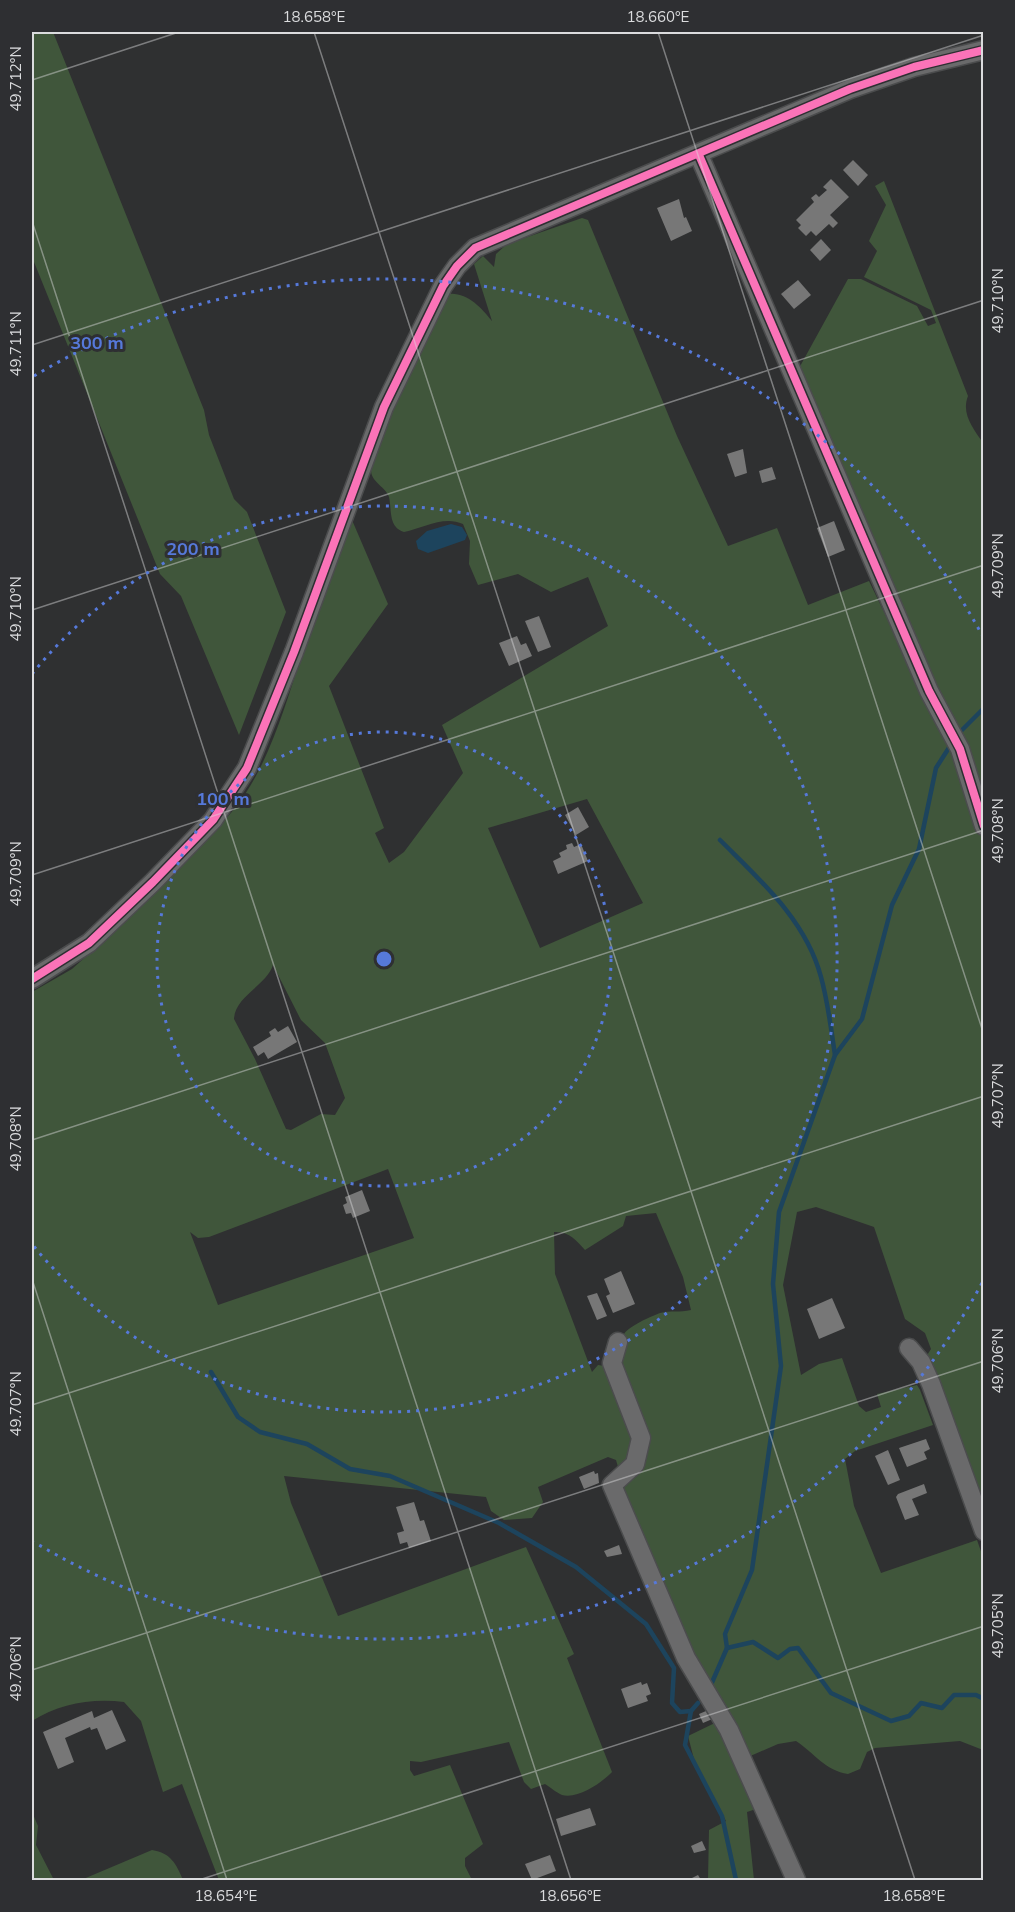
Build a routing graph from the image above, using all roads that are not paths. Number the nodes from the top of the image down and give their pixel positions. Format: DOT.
graph roads {
  1 [pos="984,50"];
  2 [pos="699,155"];
  3 [pos="984,826"];
  4 [pos="32,979"];
  5 [pos="618,1342"];
  6 [pos="909,1348"];
  7 [pos="984,1531"];
  8 [pos="795,1881"];
  1 -- 2 [label="street"];
  2 -- 3 [label="street"];
  2 -- 4 [label="street"];
  5 -- 8 [label="street"];
  6 -- 7 [label="street"];
}
